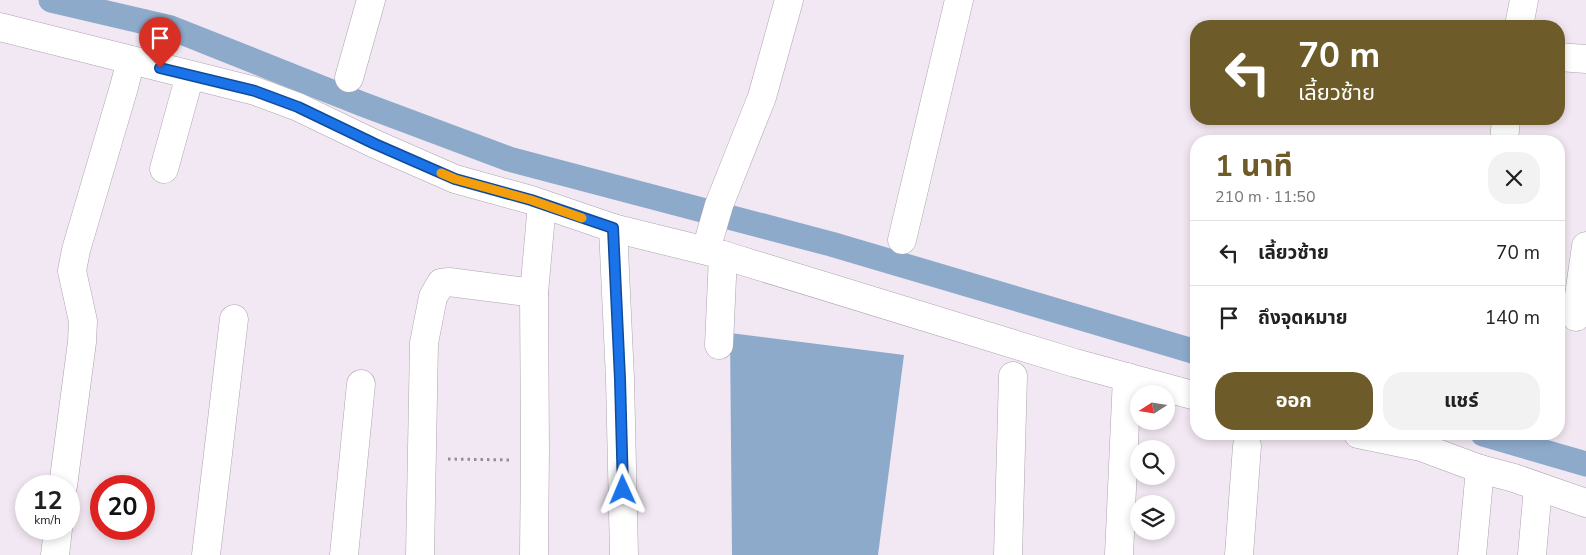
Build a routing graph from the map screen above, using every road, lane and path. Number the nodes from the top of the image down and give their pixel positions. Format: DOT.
graph roads {
  1 [pos="370,0"];
  2 [pos="789,0"];
  3 [pos="959,0"];
  4 [pos="1524,0"];
  5 [pos="1520,20"];
  6 [pos="0,28"];
  7 [pos="1565,57"];
  8 [pos="1586,59"];
  9 [pos="131,60"];
  10 [pos="190,75"];
  11 [pos="349,78"];
  12 [pos="164,169"];
  13 [pos="542,204"];
  14 [pos="613,228"];
  15 [pos="902,240"];
  16 [pos="1586,246"];
  17 [pos="712,251"];
  18 [pos="534,293"];
  19 [pos="1576,317"];
  20 [pos="234,319"];
  21 [pos="719,345"];
  22 [pos="1013,376"];
  23 [pos="1127,377"];
  24 [pos="361,384"];
  25 [pos="1190,394"];
  26 [pos="1422,440"];
  27 [pos="1247,446"];
  28 [pos="422,458"];
  29 [pos="535,460"];
  30 [pos="1480,469"];
  31 [pos="64,475"];
  32 [pos="1538,486"];
  33 [pos="1586,502"];
  34 [pos="57,540"];
  35 [pos="55,555"];
  36 [pos="206,555"];
  37 [pos="344,555"];
  38 [pos="420,555"];
  39 [pos="534,555"];
  40 [pos="624,555"];
  41 [pos="1008,555"];
  42 [pos="1119,555"];
  43 [pos="1239,555"];
  44 [pos="1472,555"];
  45 [pos="1532,555"];
  1 -- 11 [label="street"];
  2 -- 17 [label="street"];
  3 -- 15 [label="street"];
  4 -- 5 [label="street"];
  6 -- 9 [label="street"];
  7 -- 8 [label="street"];
  9 -- 10 [label="street"];
  9 -- 31 [label="street"];
  10 -- 12 [label="street"];
  10 -- 13 [label="street"];
  13 -- 14 [label="street"];
  13 -- 18 [label="street"];
  14 -- 17 [label="street"];
  14 -- 40 [label="street"];
  16 -- 19 [label="street"];
  17 -- 21 [label="street"];
  17 -- 23 [label="street"];
  18 -- 28 [label="street"];
  18 -- 29 [label="street"];
  20 -- 36 [label="street"];
  22 -- 41 [label="street"];
  23 -- 25 [label="street"];
  23 -- 42 [label="street"];
  24 -- 37 [label="street"];
  26 -- 30 [label="street"];
  27 -- 43 [label="street"];
  28 -- 29 [label="path"];
  28 -- 38 [label="street"];
  29 -- 39 [label="street"];
  30 -- 32 [label="street"];
  30 -- 44 [label="street"];
  32 -- 33 [label="street"];
  32 -- 45 [label="street"];
  34 -- 35 [label="street"];
}
